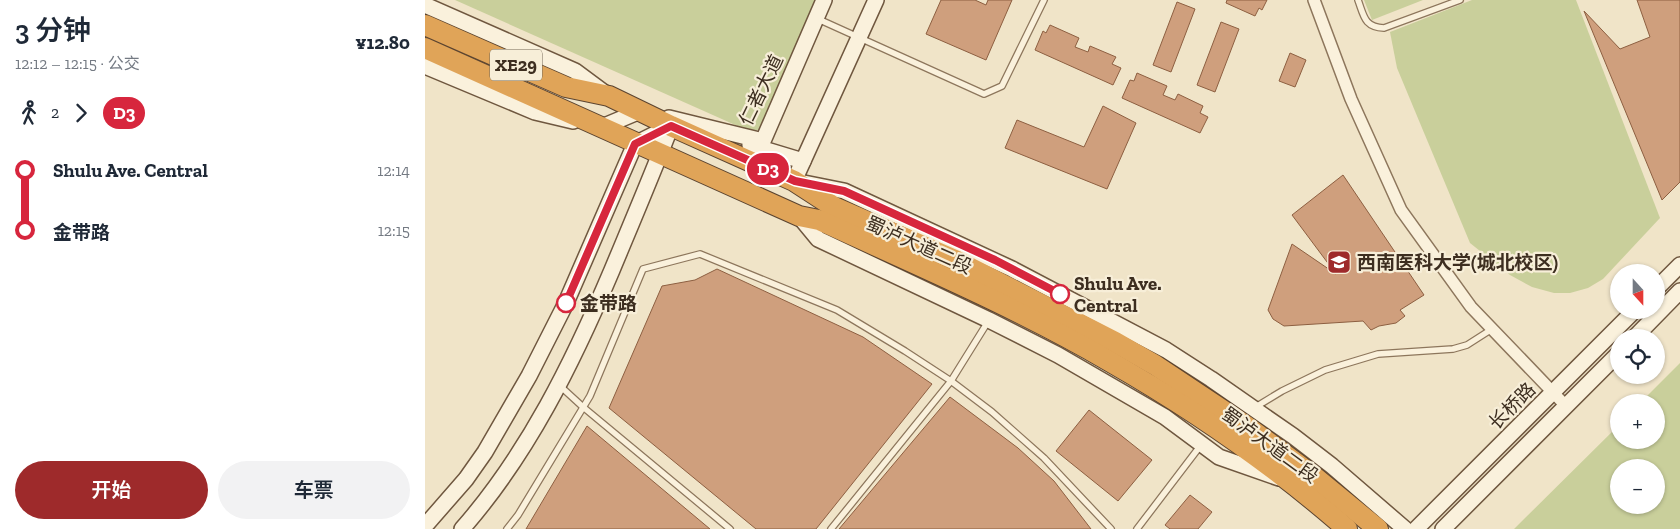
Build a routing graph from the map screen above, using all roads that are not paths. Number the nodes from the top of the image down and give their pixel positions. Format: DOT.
graph roads {
  1 [pos="824,0"];
  2 [pos="876,0"];
  3 [pos="1044,0"];
  4 [pos="1314,0"];
  5 [pos="1357,0"];
  6 [pos="1460,0"];
  7 [pos="425,5"];
  8 [pos="816,19"];
  9 [pos="425,25"];
  10 [pos="859,37"];
  11 [pos="425,48"];
  12 [pos="425,66"];
  13 [pos="565,87"];
  14 [pos="609,96"];
  15 [pos="557,107"];
  16 [pos="641,111"];
  17 [pos="671,126"];
  18 [pos="602,127"];
  19 [pos="635,144"];
  20 [pos="660,155"];
  21 [pos="803,161"];
  22 [pos="791,179"];
  23 [pos="774,205"];
  24 [pos="799,216"];
  25 [pos="1680,265"];
  26 [pos="1665,280"];
  27 [pos="1680,291"];
  28 [pos="1626,319"];
  29 [pos="989,320"];
  30 [pos="1492,329"];
  31 [pos="1643,329"];
  32 [pos="1610,362"];
  33 [pos="951,381"];
  34 [pos="559,385"];
  35 [pos="1553,393"];
  36 [pos="1566,406"];
  37 [pos="583,407"];
  38 [pos="1254,408"];
  39 [pos="1201,444"];
  40 [pos="1295,484"];
  41 [pos="1315,500"];
  42 [pos="425,526"];
  43 [pos="462,529"];
  44 [pos="507,529"];
  45 [pos="730,529"];
  46 [pos="831,529"];
  47 [pos="1111,529"];
  48 [pos="1137,529"];
  49 [pos="1332,529"];
  50 [pos="1347,529"];
  51 [pos="1378,529"];
  52 [pos="1405,529"];
  53 [pos="1416,529"];
  54 [pos="1443,529"];
  1 -- 8 [label="street, 仁者大道"];
  2 -- 10 [label="street"];
  3 -- 10 [label="lane"];
  4 -- 30 [label="street"];
  5 -- 6 [label="lane"];
  7 -- 14 [label="street"];
  8 -- 10 [label="lane"];
  8 -- 16 [label="street, 仁者大道"];
  9 -- 13 [label="highway, 蜀泸大道二段 / XE29"];
  10 -- 21 [label="street"];
  11 -- 15 [label="highway, 蜀泸大道二段 / XE29"];
  12 -- 18 [label="street"];
  13 -- 14 [label="highway, 蜀泸大道二段 / XE29"];
  13 -- 15 [label="highway"];
  14 -- 16 [label="highway, 蜀泸大道二段 / XE29"];
  15 -- 18 [label="highway, 蜀泸大道二段 / XE29"];
  16 -- 17 [label="highway, 蜀泸大道二段 / XE29"];
  16 -- 18 [label="street"];
  16 -- 21 [label="street, 仁者大道"];
  17 -- 19 [label="street"];
  17 -- 20 [label="street"];
  17 -- 22 [label="highway, 蜀泸大道二段 / XE29"];
  18 -- 19 [label="highway, 蜀泸大道二段 / XE29"];
  19 -- 20 [label="highway, 蜀泸大道二段 / XE29"];
  19 -- 42 [label="street"];
  20 -- 23 [label="highway, 蜀泸大道二段 / XE29"];
  20 -- 34 [label="street"];
  21 -- 22 [label="street"];
  22 -- 23 [label="highway"];
  22 -- 38 [label="street"];
  22 -- 51 [label="highway, 蜀泸大道二段 / XE29"];
  23 -- 24 [label="highway, 蜀泸大道二段 / XE29"];
  24 -- 29 [label="street"];
  24 -- 40 [label="highway, 蜀泸大道二段 / XE29"];
  25 -- 26 [label="street"];
  27 -- 31 [label="street"];
  28 -- 35 [label="street, 长桥路"];
  29 -- 33 [label="lane"];
  29 -- 39 [label="street"];
  30 -- 35 [label="street"];
  30 -- 38 [label="lane"];
  32 -- 36 [label="street, 长桥路"];
  33 -- 37 [label="lane"];
  33 -- 46 [label="lane"];
  33 -- 47 [label="lane"];
  34 -- 37 [label="lane"];
  34 -- 43 [label="street"];
  35 -- 36 [label="street"];
  35 -- 53 [label="street, 长桥路"];
  36 -- 54 [label="street, 长桥路"];
  37 -- 44 [label="lane"];
  37 -- 45 [label="lane"];
  38 -- 52 [label="street"];
  39 -- 40 [label="street"];
  39 -- 48 [label="lane"];
  40 -- 41 [label="highway, 蜀泸大道二段 / XE29"];
  41 -- 49 [label="street"];
  41 -- 50 [label="highway, 蜀泸大道二段 / XE29"];
}
